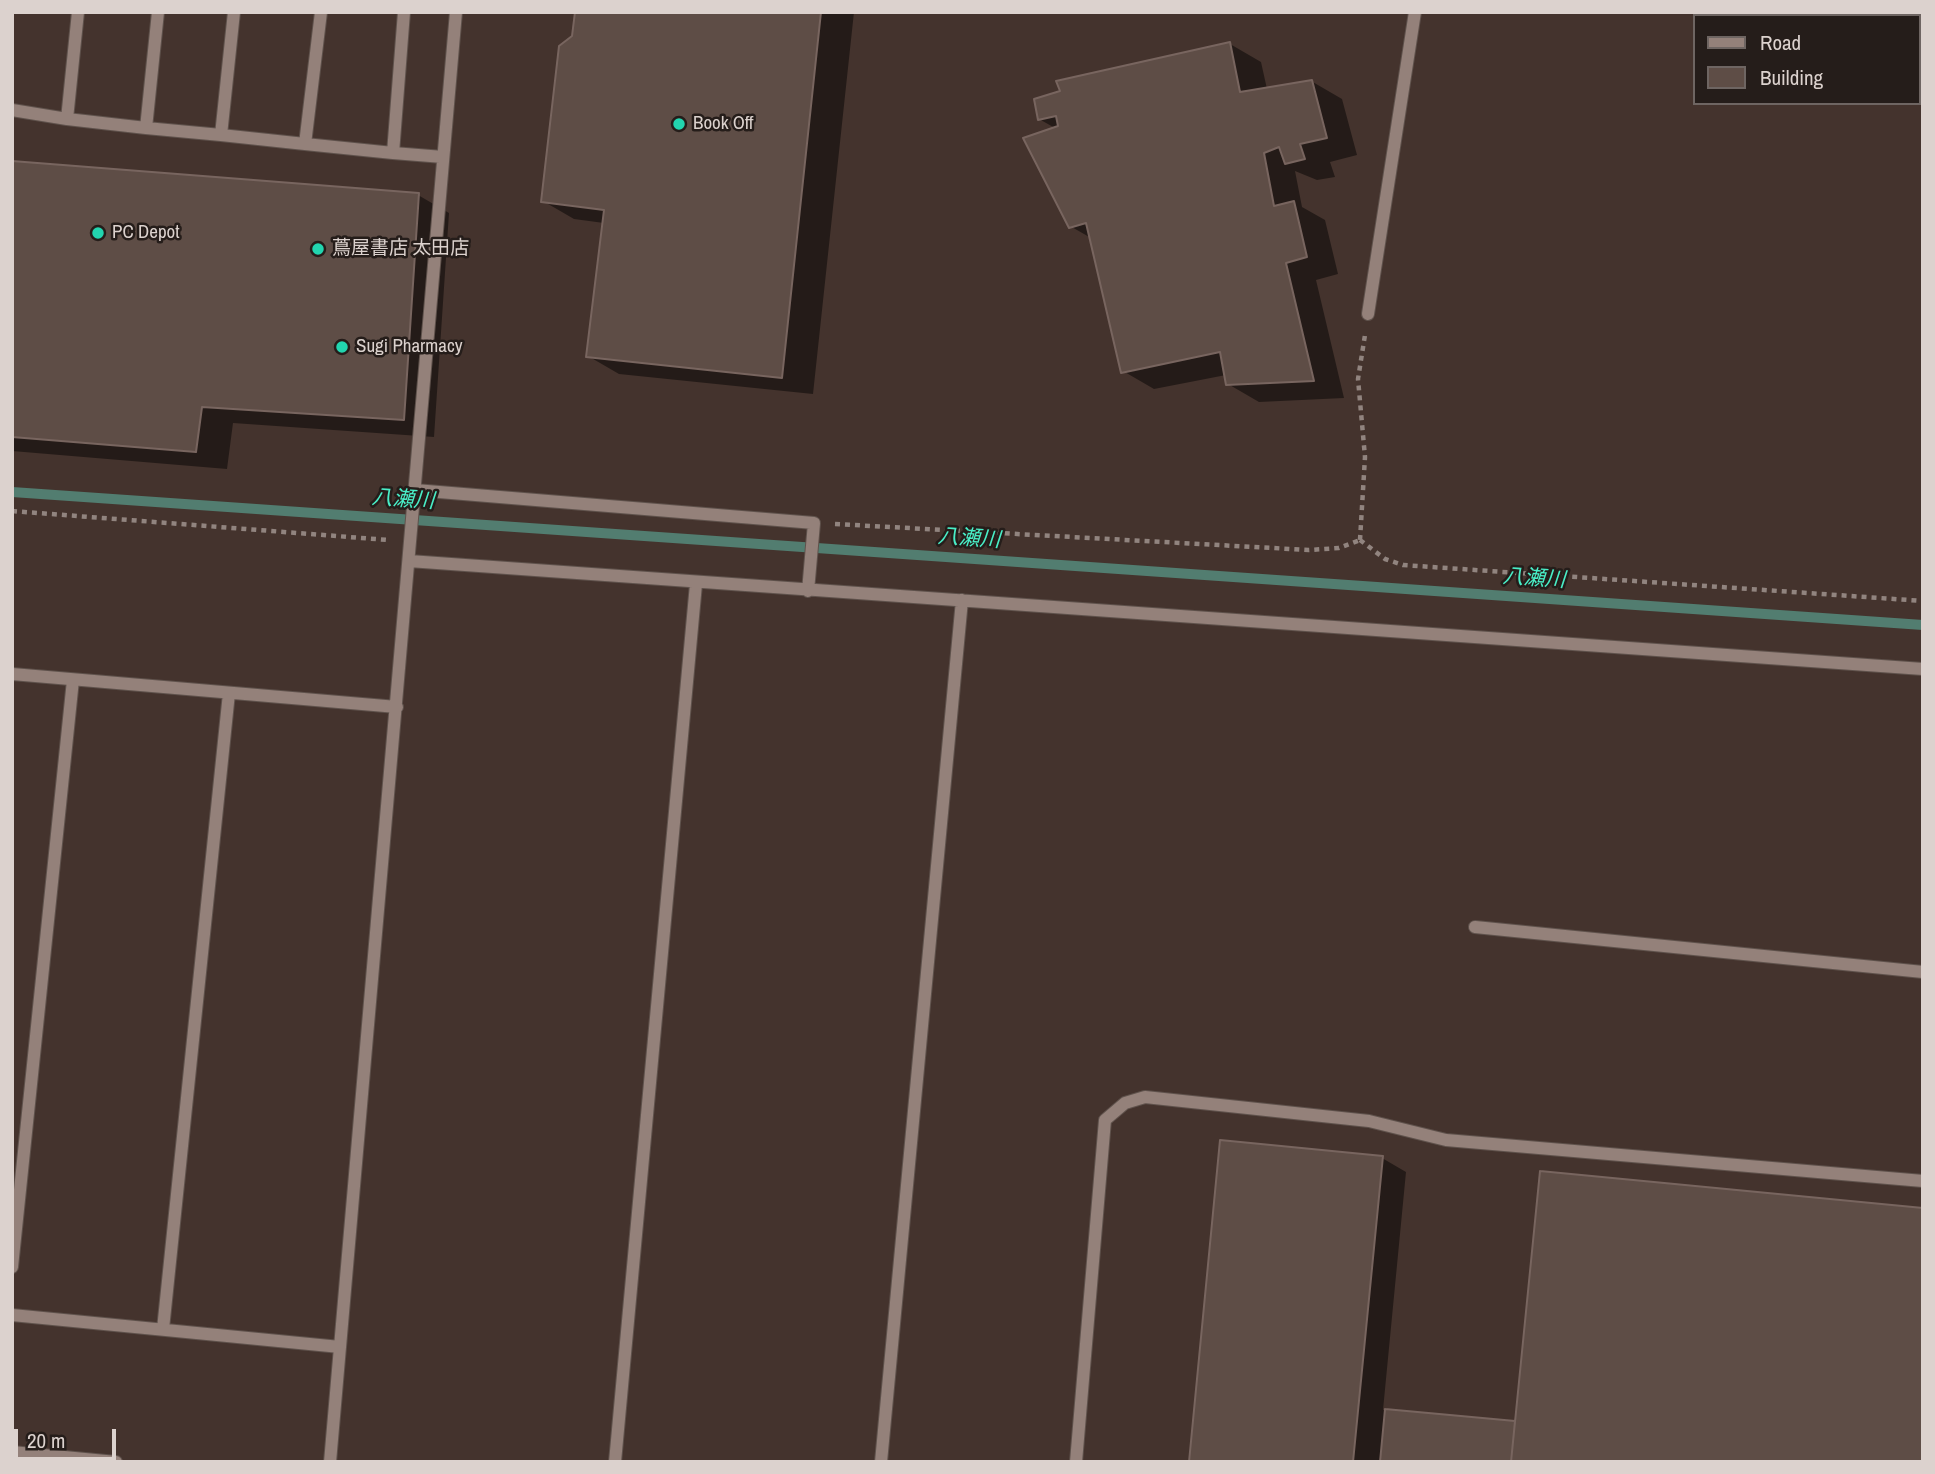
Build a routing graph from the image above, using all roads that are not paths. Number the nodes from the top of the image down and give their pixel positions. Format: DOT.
graph roads {
  1 [pos="78,12"];
  2 [pos="158,12"];
  3 [pos="234,12"];
  4 [pos="321,12"];
  5 [pos="404,12"];
  6 [pos="456,12"];
  7 [pos="1415,12"];
  8 [pos="12,110"];
  9 [pos="67,118"];
  10 [pos="146,128"];
  11 [pos="221,135"];
  12 [pos="305,144"];
  13 [pos="393,153"];
  14 [pos="443,157"];
  15 [pos="1368,314"];
  16 [pos="415,490"];
  17 [pos="409,561"];
  18 [pos="696,584"];
  19 [pos="808,591"];
  20 [pos="962,600"];
  21 [pos="1923,669"];
  22 [pos="12,674"];
  23 [pos="73,680"];
  24 [pos="229,693"];
  25 [pos="397,706"];
  26 [pos="1475,927"];
  27 [pos="1923,972"];
  28 [pos="1923,1181"];
  29 [pos="12,1267"];
  30 [pos="12,1314"];
  31 [pos="163,1329"];
  32 [pos="340,1347"];
  33 [pos="12,1452"];
  34 [pos="116,1462"];
  35 [pos="330,1462"];
  36 [pos="615,1462"];
  37 [pos="881,1462"];
  38 [pos="1076,1462"];
  1 -- 9 [label="street"];
  2 -- 10 [label="street"];
  3 -- 11 [label="street"];
  4 -- 12 [label="street"];
  5 -- 13 [label="street"];
  6 -- 14 [label="street"];
  7 -- 15 [label="street"];
  8 -- 9 [label="street"];
  9 -- 10 [label="street"];
  10 -- 11 [label="street"];
  11 -- 12 [label="street"];
  12 -- 13 [label="street"];
  13 -- 14 [label="street"];
  14 -- 16 [label="street"];
  16 -- 17 [label="street"];
  16 -- 19 [label="street"];
  17 -- 18 [label="street"];
  17 -- 25 [label="street"];
  18 -- 19 [label="street"];
  18 -- 36 [label="street"];
  19 -- 20 [label="street"];
  20 -- 21 [label="street"];
  20 -- 37 [label="street"];
  22 -- 23 [label="street"];
  23 -- 24 [label="street"];
  23 -- 29 [label="street"];
  24 -- 25 [label="street"];
  24 -- 31 [label="street"];
  25 -- 32 [label="street"];
  26 -- 27 [label="street"];
  28 -- 38 [label="street"];
  30 -- 31 [label="street"];
  31 -- 32 [label="street"];
  32 -- 35 [label="street"];
  33 -- 34 [label="street"];
}
